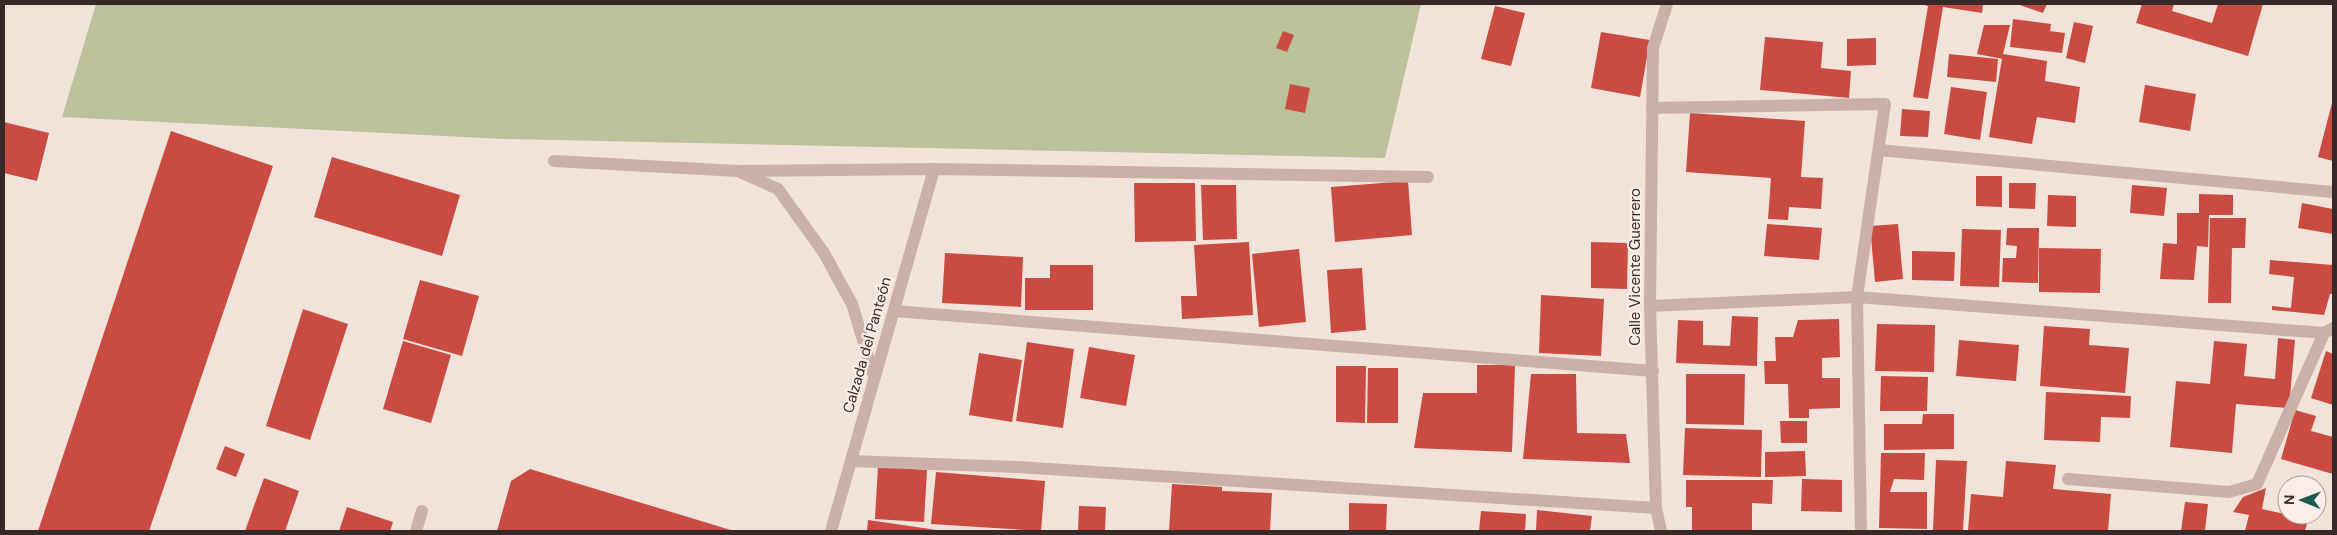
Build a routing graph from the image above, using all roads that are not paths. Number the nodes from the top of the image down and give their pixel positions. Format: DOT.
graph roads {
  1 [pos="1667,4"];
  2 [pos="1652,108"];
  3 [pos="1879,150"];
  4 [pos="554,161"];
  5 [pos="934,168"];
  6 [pos="738,171"];
  7 [pos="1428,177"];
  8 [pos="2333,192"];
  9 [pos="1858,297"];
  10 [pos="1650,306"];
  11 [pos="894,311"];
  12 [pos="2328,330"];
  13 [pos="1653,371"];
  14 [pos="874,376"];
  15 [pos="850,461"];
  16 [pos="2068,479"];
  17 [pos="1656,508"];
  18 [pos="422,512"];
  19 [pos="416,531"];
  20 [pos="831,531"];
  21 [pos="1661,531"];
  22 [pos="1861,531"];
  1 -- 2 [label="street, Calle Vicente Guerrero"];
  2 -- 3 [label="street"];
  2 -- 10 [label="street, Calle Vicente Guerrero"];
  3 -- 8 [label="street"];
  3 -- 9 [label="street"];
  4 -- 6 [label="street"];
  5 -- 6 [label="street"];
  5 -- 7 [label="street"];
  5 -- 11 [label="street, Calzada del Panteón"];
  6 -- 14 [label="street"];
  9 -- 10 [label="street"];
  9 -- 12 [label="street"];
  9 -- 22 [label="street"];
  10 -- 13 [label="street, Calle Vicente Guerrero"];
  11 -- 13 [label="street"];
  11 -- 14 [label="street, Calzada del Panteón"];
  12 -- 16 [label="street"];
  13 -- 17 [label="street, Calle Vicente Guerrero"];
  14 -- 15 [label="street, Calzada del Panteón"];
  15 -- 17 [label="street"];
  15 -- 20 [label="street, Calzada del Panteón"];
  17 -- 21 [label="street, Calle Vicente Guerrero"];
  18 -- 19 [label="street"];
}
